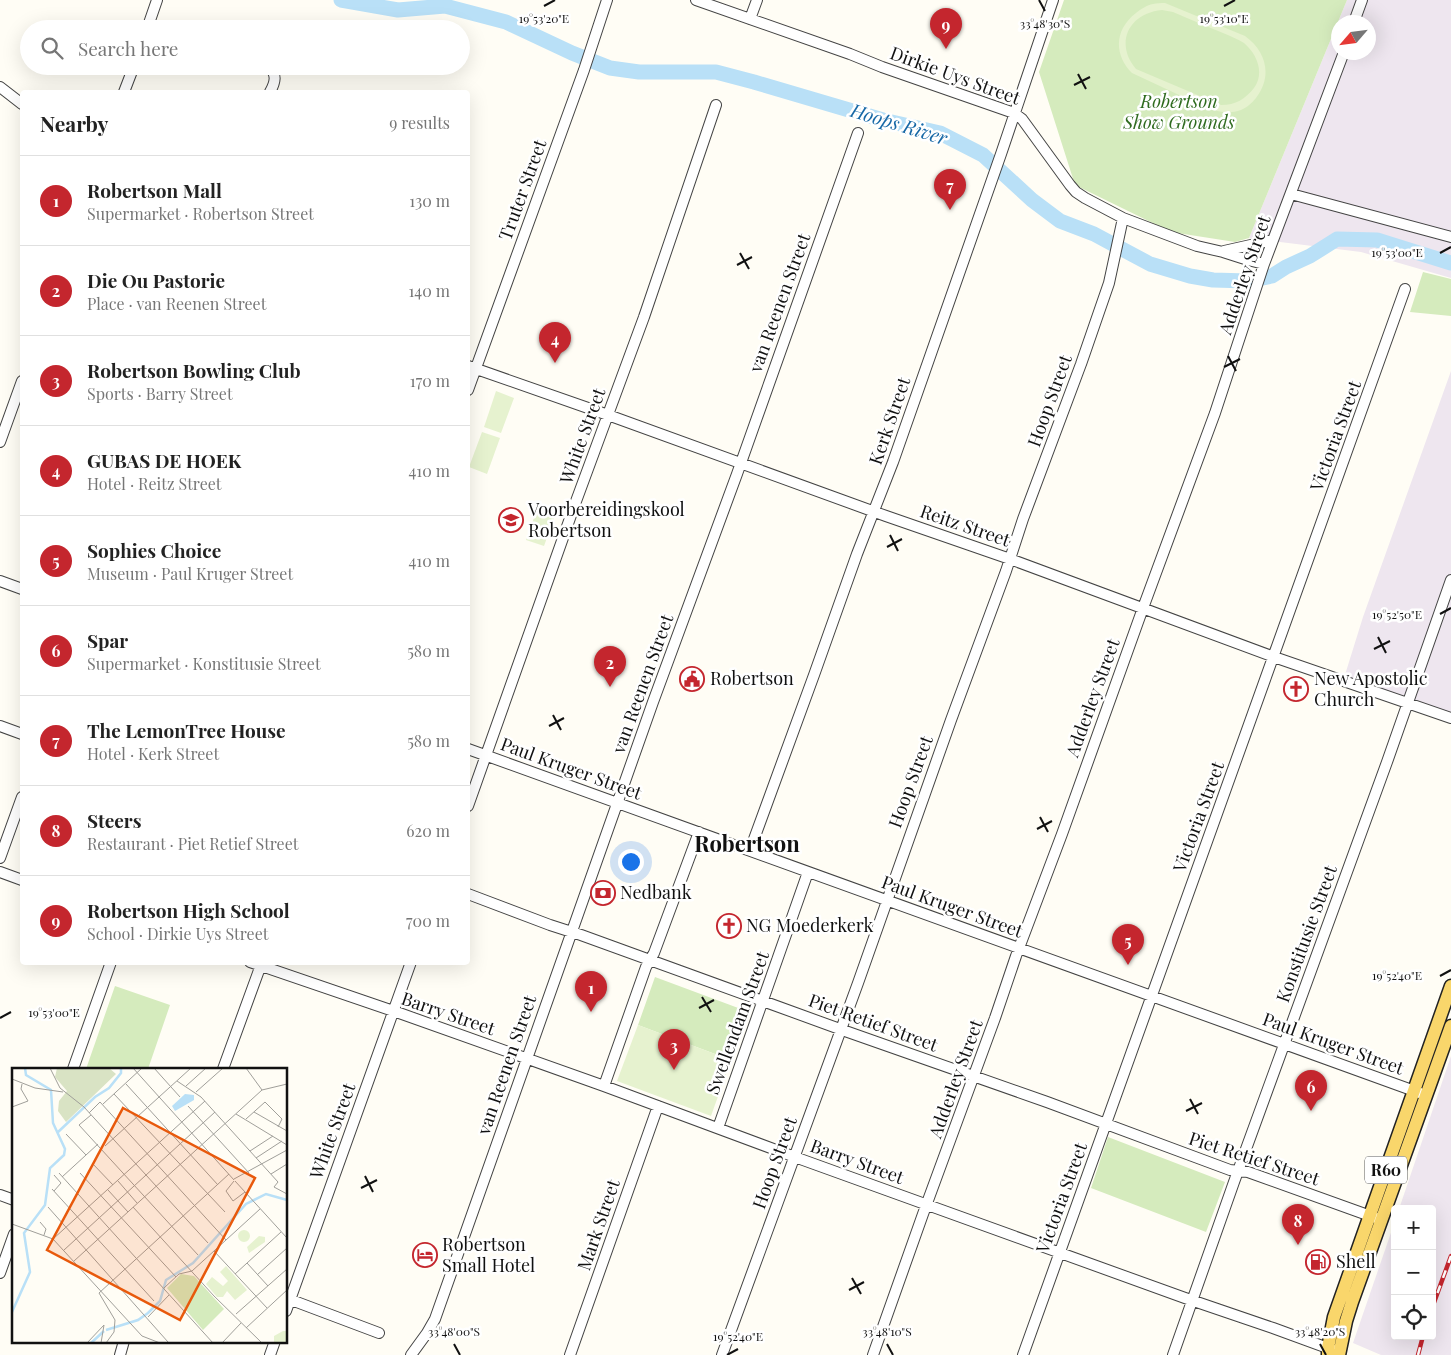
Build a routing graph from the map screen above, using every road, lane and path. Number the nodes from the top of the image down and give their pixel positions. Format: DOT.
graph roads {
  1 [pos="157,0"];
  2 [pos="607,0"];
  3 [pos="696,0"];
  4 [pos="757,0"];
  5 [pos="1053,0"];
  6 [pos="1362,0"];
  7 [pos="1357,15"];
  8 [pos="152,20"];
  9 [pos="750,20"];
  10 [pos="1341,60"];
  11 [pos="131,75"];
  12 [pos="275,75"];
  13 [pos="0,87"];
  14 [pos="125,90"];
  15 [pos="271,90"];
  16 [pos="20,102"];
  17 [pos="716,105"];
  18 [pos="1014,113"];
  19 [pos="858,133"];
  20 [pos="1291,194"];
  21 [pos="1123,218"];
  22 [pos="1451,237"];
  23 [pos="1273,240"];
  24 [pos="1223,252"];
  25 [pos="1264,264"];
  26 [pos="1405,290"];
  27 [pos="471,367"];
  28 [pos="20,387"];
  29 [pos="608,415"];
  30 [pos="0,442"];
  31 [pos="740,464"];
  32 [pos="874,512"];
  33 [pos="1010,559"];
  34 [pos="1451,580"];
  35 [pos="0,581"];
  36 [pos="20,589"];
  37 [pos="1142,608"];
  38 [pos="1274,657"];
  39 [pos="1408,703"];
  40 [pos="1451,718"];
  41 [pos="0,726"];
  42 [pos="20,733"];
  43 [pos="470,750"];
  44 [pos="486,756"];
  45 [pos="470,800"];
  46 [pos="20,803"];
  47 [pos="618,803"];
  48 [pos="699,832"];
  49 [pos="750,850"];
  50 [pos="0,858"];
  51 [pos="0,872"];
  52 [pos="808,872"];
  53 [pos="20,879"];
  54 [pos="470,895"];
  55 [pos="887,900"];
  56 [pos="572,932"];
  57 [pos="1019,949"];
  58 [pos="650,960"];
  59 [pos="111,965"];
  60 [pos="257,965"];
  61 [pos="260,965"];
  62 [pos="410,965"];
  63 [pos="1451,986"];
  64 [pos="1152,996"];
  65 [pos="764,1001"];
  66 [pos="393,1012"];
  67 [pos="1451,1026"];
  68 [pos="840,1029"];
  69 [pos="1285,1043"];
  70 [pos="527,1059"];
  71 [pos="73,1068"];
  72 [pos="223,1068"];
  73 [pos="974,1077"];
  74 [pos="604,1086"];
  75 [pos="1414,1090"];
  76 [pos="1426,1095"];
  77 [pos="658,1106"];
  78 [pos="1106,1124"];
  79 [pos="718,1128"];
  80 [pos="794,1156"];
  81 [pos="1238,1171"];
  82 [pos="0,1195"];
  83 [pos="12,1199"];
  84 [pos="927,1204"];
  85 [pos="1370,1215"];
  86 [pos="1382,1220"];
  87 [pos="12,1239"];
  88 [pos="1060,1252"];
  89 [pos="0,1272"];
  90 [pos="288,1299"];
  91 [pos="1192,1301"];
  92 [pos="379,1333"];
  93 [pos="124,1342"];
  94 [pos="275,1342"];
  95 [pos="1333,1353"];
  96 [pos="120,1355"];
  97 [pos="270,1355"];
  98 [pos="411,1355"];
  99 [pos="570,1355"];
  100 [pos="722,1355"];
  101 [pos="873,1355"];
  102 [pos="1023,1355"];
  103 [pos="1173,1355"];
  1 -- 8 [label="street"];
  2 -- 27 [label="street, Truter Street"];
  3 -- 9 [label="street, Dirkie Uys Street"];
  4 -- 9 [label="street"];
  5 -- 18 [label="street, Kerk Street"];
  6 -- 7 [label="street"];
  9 -- 18 [label="street, Dirkie Uys Street"];
  10 -- 20 [label="street, Adderley Street"];
  11 -- 14 [label="street"];
  12 -- 15 [label="street"];
  13 -- 16 [label="street"];
  17 -- 29 [label="street, White Street"];
  18 -- 21 [label="street, Dirkie Uys Street"];
  18 -- 32 [label="street, Kerk Street"];
  19 -- 31 [label="street, van Reenen Street"];
  20 -- 22 [label="street"];
  20 -- 23 [label="street, Adderley Street"];
  21 -- 24 [label="street, Dirkie Uys Street"];
  21 -- 33 [label="street, Hoop Street"];
  23 -- 24 [label="street, Dirkie Uys Street"];
  23 -- 25 [label="street, Adderley Street"];
  24 -- 25 [label="street, Dirkie Uys Street"];
  25 -- 37 [label="street, Adderley Street"];
  26 -- 38 [label="street, Victoria Street"];
  27 -- 29 [label="street, Reitz Street"];
  28 -- 30 [label="street"];
  29 -- 31 [label="street, Reitz Street"];
  29 -- 44 [label="street, White Street"];
  31 -- 32 [label="street, Reitz Street"];
  31 -- 47 [label="street, van Reenen Street"];
  32 -- 33 [label="street, Reitz Street"];
  32 -- 49 [label="street, Kerk Street"];
  33 -- 37 [label="street, Reitz Street"];
  33 -- 55 [label="street, Hoop Street"];
  34 -- 39 [label="street, Konstitusie Street"];
  35 -- 36 [label="street"];
  37 -- 38 [label="street, Reitz Street"];
  37 -- 57 [label="street, Adderley Street"];
  38 -- 39 [label="street, Reitz Street"];
  38 -- 64 [label="street, Victoria Street"];
  39 -- 40 [label="street, Reitz Street"];
  39 -- 69 [label="street, Konstitusie Street"];
  41 -- 42 [label="street"];
  43 -- 44 [label="street, Paul Kruger Street"];
  44 -- 45 [label="street, White Street"];
  44 -- 47 [label="street, Paul Kruger Street"];
  46 -- 50 [label="street"];
  47 -- 48 [label="street, Paul Kruger Street"];
  47 -- 56 [label="street, van Reenen Street"];
  48 -- 49 [label="street, Paul Kruger Street"];
  48 -- 58 [label="street"];
  49 -- 52 [label="street, Paul Kruger Street"];
  51 -- 53 [label="street"];
  52 -- 55 [label="street, Paul Kruger Street"];
  52 -- 65 [label="street, Swellendam Street"];
  54 -- 56 [label="street, Piet Retief Street"];
  55 -- 57 [label="street, Paul Kruger Street"];
  55 -- 68 [label="street, Hoop Street"];
  56 -- 58 [label="street, Piet Retief Street"];
  56 -- 70 [label="street, van Reenen Street"];
  57 -- 64 [label="street, Paul Kruger Street"];
  57 -- 73 [label="street, Adderley Street"];
  58 -- 65 [label="street, Piet Retief Street"];
  58 -- 74 [label="street"];
  59 -- 71 [label="street"];
  60 -- 72 [label="street"];
  61 -- 66 [label="street, Barry Street"];
  62 -- 66 [label="street, White Street"];
  63 -- 75 [label="main road, R60"];
  64 -- 69 [label="street, Paul Kruger Street"];
  64 -- 78 [label="street, Victoria Street"];
  65 -- 68 [label="street, Piet Retief Street"];
  65 -- 79 [label="street, Swellendam Street"];
  66 -- 70 [label="street, Barry Street"];
  66 -- 90 [label="street, White Street"];
  67 -- 76 [label="main road, R60"];
  68 -- 73 [label="street, Piet Retief Street"];
  68 -- 80 [label="street, Hoop Street"];
  69 -- 75 [label="street, Paul Kruger Street"];
  69 -- 81 [label="street, Konstitusie Street"];
  70 -- 74 [label="street, Barry Street"];
  70 -- 98 [label="street, van Reenen Street"];
  73 -- 78 [label="street, Piet Retief Street"];
  73 -- 84 [label="street, Adderley Street"];
  74 -- 77 [label="street, Barry Street"];
  75 -- 76 [label="street, Paul Kruger Street"];
  75 -- 85 [label="main road, R60"];
  76 -- 86 [label="main road, R60"];
  77 -- 79 [label="street, Barry Street"];
  77 -- 99 [label="street, Mark Street"];
  78 -- 81 [label="street, Piet Retief Street"];
  78 -- 88 [label="street, Victoria Street"];
  79 -- 80 [label="street, Barry Street"];
  80 -- 84 [label="street, Barry Street"];
  80 -- 100 [label="street, Hoop Street"];
  81 -- 85 [label="street, Piet Retief Street"];
  81 -- 91 [label="street, Konstitusie Street"];
  82 -- 83 [label="street"];
  84 -- 88 [label="street, Barry Street"];
  84 -- 101 [label="street, Adderley Street"];
  85 -- 86 [label="street, Piet Retief Street"];
  85 -- 95 [label="main road, R60"];
  86 -- 95 [label="main road, R60"];
  87 -- 89 [label="street"];
  88 -- 91 [label="street, Barry Street"];
  88 -- 102 [label="street, Victoria Street"];
  90 -- 92 [label="street"];
  91 -- 95 [label="street, Barry Street"];
  91 -- 103 [label="street, Konstitusie Street"];
  93 -- 96 [label="street"];
  94 -- 97 [label="street"];
}
